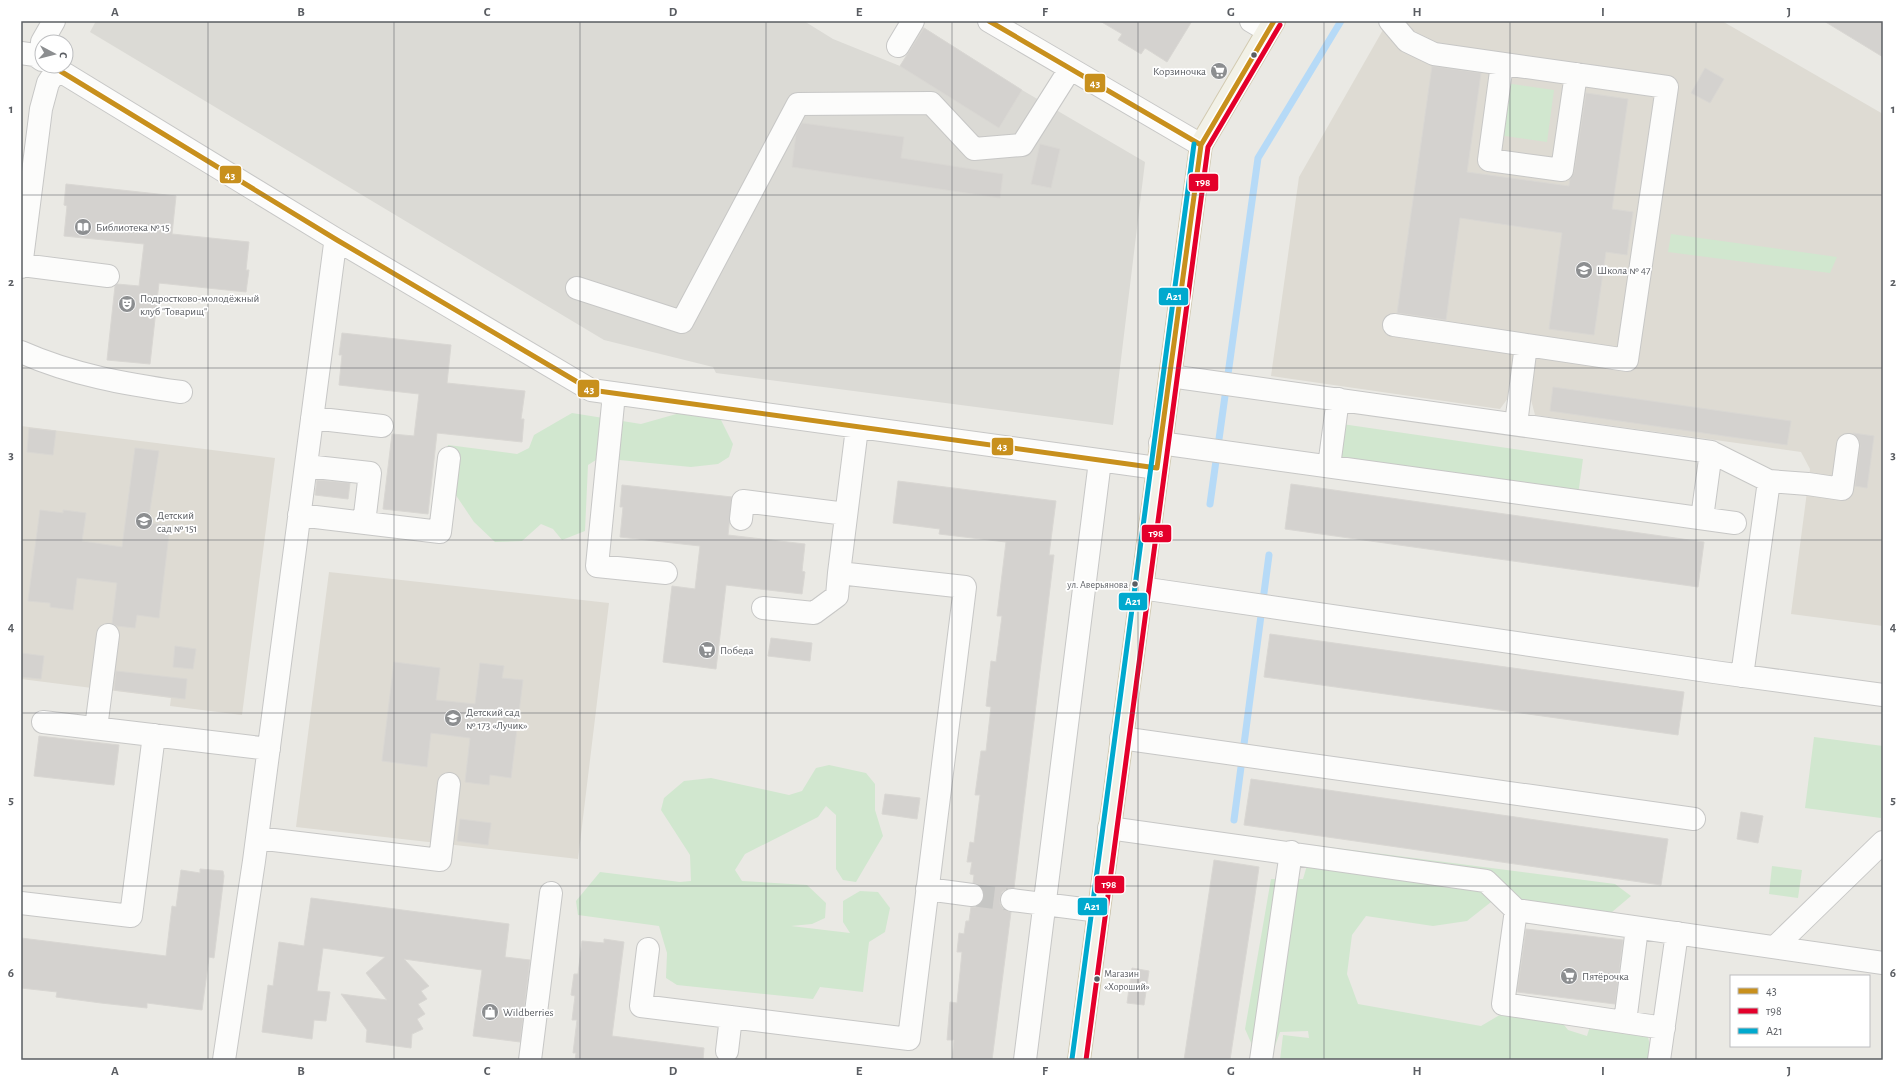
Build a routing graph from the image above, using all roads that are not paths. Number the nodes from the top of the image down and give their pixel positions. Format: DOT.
graph roads {
  1 [pos="54,21"];
  2 [pos="913,21"];
  3 [pos="989,21"];
  4 [pos="1390,21"];
  5 [pos="1265,24"];
  6 [pos="49,34"];
  7 [pos="898,46"];
  8 [pos="1502,64"];
  9 [pos="1070,69"];
  10 [pos="46,74"];
  11 [pos="72,74"];
  12 [pos="1576,74"];
  13 [pos="1201,145"];
  14 [pos="337,240"];
  15 [pos="21,266"];
  16 [pos="108,276"];
  17 [pos="577,288"];
  18 [pos="1394,325"];
  19 [pos="1526,345"];
  20 [pos="21,352"];
  21 [pos="1170,376"];
  22 [pos="181,392"];
  23 [pos="614,394"];
  24 [pos="1338,399"];
  25 [pos="312,418"];
  26 [pos="1516,424"];
  27 [pos="382,426"];
  28 [pos="857,428"];
  29 [pos="1160,443"];
  30 [pos="1848,445"];
  31 [pos="1711,452"];
  32 [pos="449,458"];
  33 [pos="1100,461"];
  34 [pos="306,466"];
  35 [pos="1329,466"];
  36 [pos="1157,468"];
  37 [pos="1769,481"];
  38 [pos="846,514"];
  39 [pos="299,515"];
  40 [pos="1702,518"];
  41 [pos="740,519"];
  42 [pos="364,523"];
  43 [pos="1735,523"];
  44 [pos="666,573"];
  45 [pos="839,573"];
  46 [pos="1141,588"];
  47 [pos="763,608"];
  48 [pos="108,635"];
  49 [pos="1742,676"];
  50 [pos="1883,695"];
  51 [pos="43,722"];
  52 [pos="96,728"];
  53 [pos="154,735"];
  54 [pos="1121,738"];
  55 [pos="269,749"];
  56 [pos="449,784"];
  57 [pos="1694,819"];
  58 [pos="1109,828"];
  59 [pos="257,838"];
  60 [pos="1883,842"];
  61 [pos="1291,852"];
  62 [pos="927,889"];
  63 [pos="551,893"];
  64 [pos="972,895"];
  65 [pos="1012,900"];
  66 [pos="21,903"];
  67 [pos="1044,904"];
  68 [pos="1516,910"];
  69 [pos="1099,911"];
  70 [pos="1637,928"];
  71 [pos="1677,934"];
  72 [pos="1775,947"];
  73 [pos="648,949"];
  74 [pos="1883,962"];
  75 [pos="731,1017"];
  76 [pos="1625,1022"];
  77 [pos="1664,1028"];
  78 [pos="727,1051"];
  79 [pos="224,1060"];
  80 [pos="530,1060"];
  81 [pos="1025,1060"];
  82 [pos="1079,1060"];
  83 [pos="1261,1060"];
  84 [pos="1659,1060"];
  1 -- 6 [label="street"];
  2 -- 7 [label="street"];
  3 -- 9 [label="street"];
  4 -- 8 [label="street"];
  5 -- 13 [label="main road"];
  8 -- 12 [label="street"];
  8 -- 12 [label="street"];
  9 -- 13 [label="street"];
  9 -- 17 [label="street"];
  10 -- 15 [label="street"];
  11 -- 14 [label="street"];
  12 -- 19 [label="street"];
  13 -- 21 [label="main road"];
  14 -- 23 [label="street"];
  14 -- 25 [label="street"];
  15 -- 16 [label="street"];
  18 -- 19 [label="street"];
  19 -- 26 [label="street"];
  20 -- 22 [label="street"];
  21 -- 24 [label="street"];
  21 -- 29 [label="main road"];
  23 -- 28 [label="street"];
  23 -- 44 [label="street"];
  24 -- 26 [label="street"];
  24 -- 35 [label="street"];
  25 -- 27 [label="street"];
  25 -- 34 [label="street"];
  26 -- 31 [label="street"];
  28 -- 33 [label="street"];
  28 -- 38 [label="street"];
  29 -- 35 [label="street"];
  29 -- 36 [label="main road"];
  30 -- 37 [label="street"];
  31 -- 37 [label="street"];
  31 -- 40 [label="street"];
  32 -- 42 [label="street"];
  33 -- 36 [label="street"];
  33 -- 67 [label="street"];
  34 -- 39 [label="street"];
  34 -- 42 [label="street"];
  35 -- 40 [label="street"];
  36 -- 46 [label="main road"];
  37 -- 49 [label="street"];
  38 -- 41 [label="street"];
  38 -- 45 [label="street"];
  39 -- 42 [label="street"];
  39 -- 55 [label="street"];
  40 -- 43 [label="street"];
  45 -- 47 [label="street"];
  45 -- 62 [label="street"];
  46 -- 49 [label="street"];
  46 -- 54 [label="main road"];
  48 -- 52 [label="street"];
  49 -- 50 [label="street"];
  51 -- 52 [label="street"];
  52 -- 53 [label="street"];
  53 -- 55 [label="street"];
  53 -- 66 [label="street"];
  54 -- 57 [label="street"];
  54 -- 58 [label="main road"];
  55 -- 59 [label="street"];
  56 -- 59 [label="street"];
  58 -- 61 [label="street"];
  58 -- 69 [label="main road"];
  59 -- 79 [label="street"];
  60 -- 72 [label="street"];
  61 -- 68 [label="street"];
  61 -- 83 [label="street"];
  62 -- 64 [label="street"];
  62 -- 75 [label="street"];
  63 -- 80 [label="street"];
  65 -- 67 [label="street"];
  67 -- 69 [label="street"];
  67 -- 81 [label="street"];
  68 -- 70 [label="street"];
  68 -- 76 [label="street"];
  69 -- 82 [label="main road"];
  70 -- 71 [label="street"];
  70 -- 76 [label="street"];
  71 -- 72 [label="street"];
  71 -- 77 [label="street"];
  72 -- 74 [label="street"];
  73 -- 75 [label="street"];
  75 -- 78 [label="street"];
  76 -- 77 [label="street"];
  77 -- 84 [label="street"];
}
